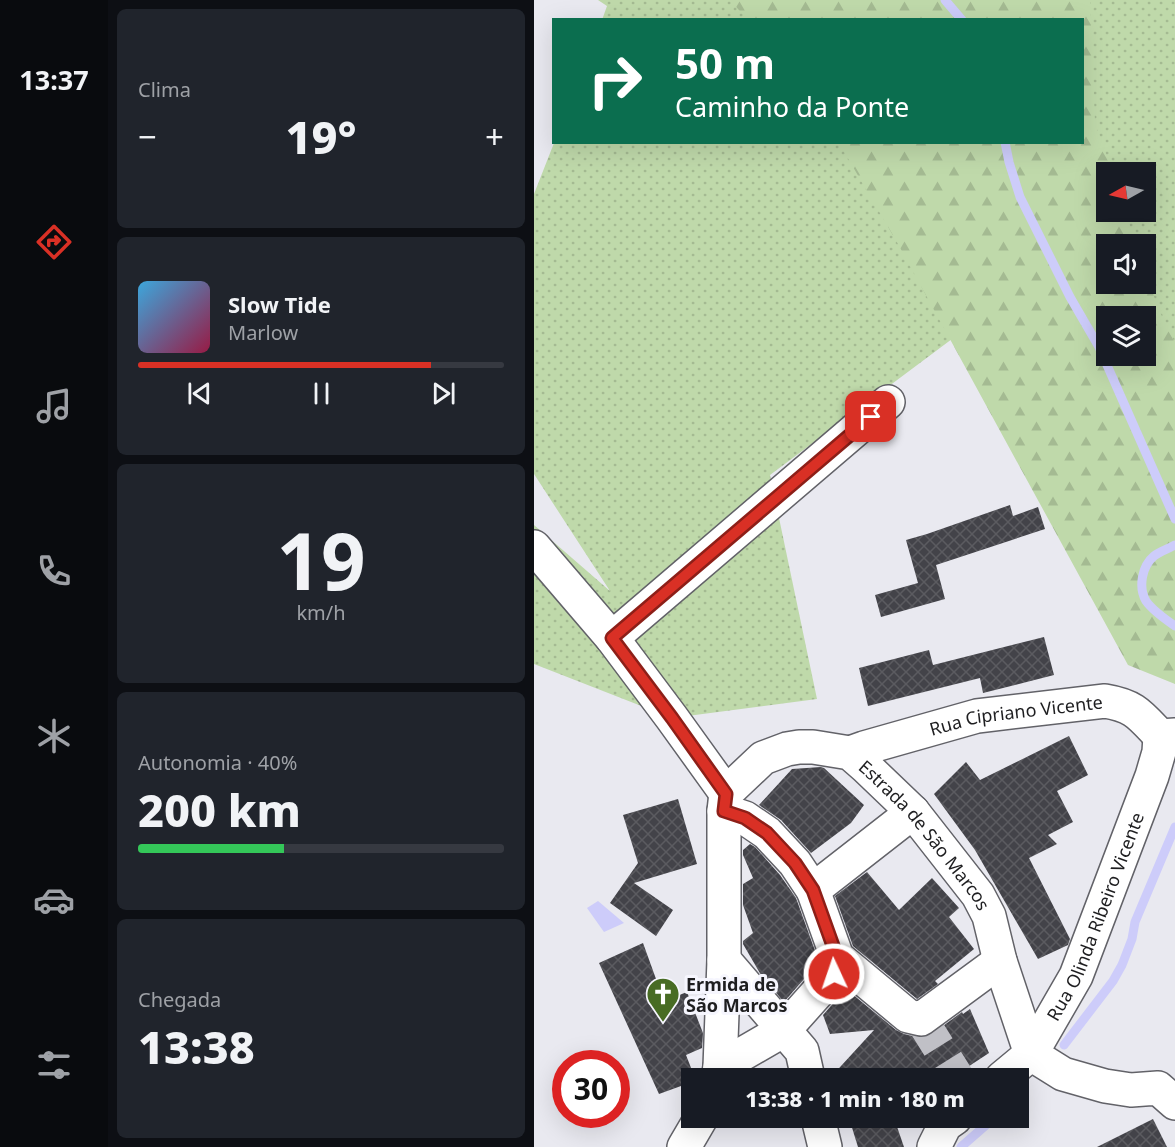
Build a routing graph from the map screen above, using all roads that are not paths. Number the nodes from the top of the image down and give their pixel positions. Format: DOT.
graph roads {
  1 [pos="888,402"];
  2 [pos="534,548"];
  3 [pos="612,638"];
  4 [pos="1167,735"];
  5 [pos="850,753"];
  6 [pos="725,802"];
  7 [pos="914,812"];
  8 [pos="813,890"];
  9 [pos="837,957"];
  10 [pos="724,960"];
  11 [pos="1000,962"];
  12 [pos="784,1030"];
  13 [pos="1031,1054"];
  14 [pos="719,1068"];
  15 [pos="727,1068"];
  16 [pos="806,1068"];
  17 [pos="1014,1068"];
  18 [pos="1175,1103"];
  19 [pos="820,1128"];
  20 [pos="944,1128"];
  21 [pos="825,1147"];
  22 [pos="934,1147"];
  1 -- 3 [label="street"];
  2 -- 3 [label="street"];
  3 -- 6 [label="street"];
  4 -- 5 [label="street, Rua Cipriano Vicente"];
  4 -- 13 [label="street, Rua Olinda Ribeiro Vicente"];
  5 -- 6 [label="street, Estrada de São Marcos"];
  5 -- 7 [label="street, Estrada de São Marcos"];
  6 -- 8 [label="street"];
  6 -- 10 [label="street"];
  7 -- 8 [label="street"];
  7 -- 11 [label="street, Estrada de São Marcos"];
  8 -- 9 [label="street"];
  9 -- 11 [label="street"];
  9 -- 12 [label="street"];
  10 -- 12 [label="street"];
  10 -- 14 [label="street"];
  11 -- 13 [label="street, Estrada de São Marcos"];
  12 -- 15 [label="street"];
  12 -- 16 [label="street"];
  13 -- 17 [label="street, Rua Olinda Ribeiro Vicente"];
  13 -- 18 [label="street"];
  19 -- 21 [label="street"];
  20 -- 22 [label="street"];
}
